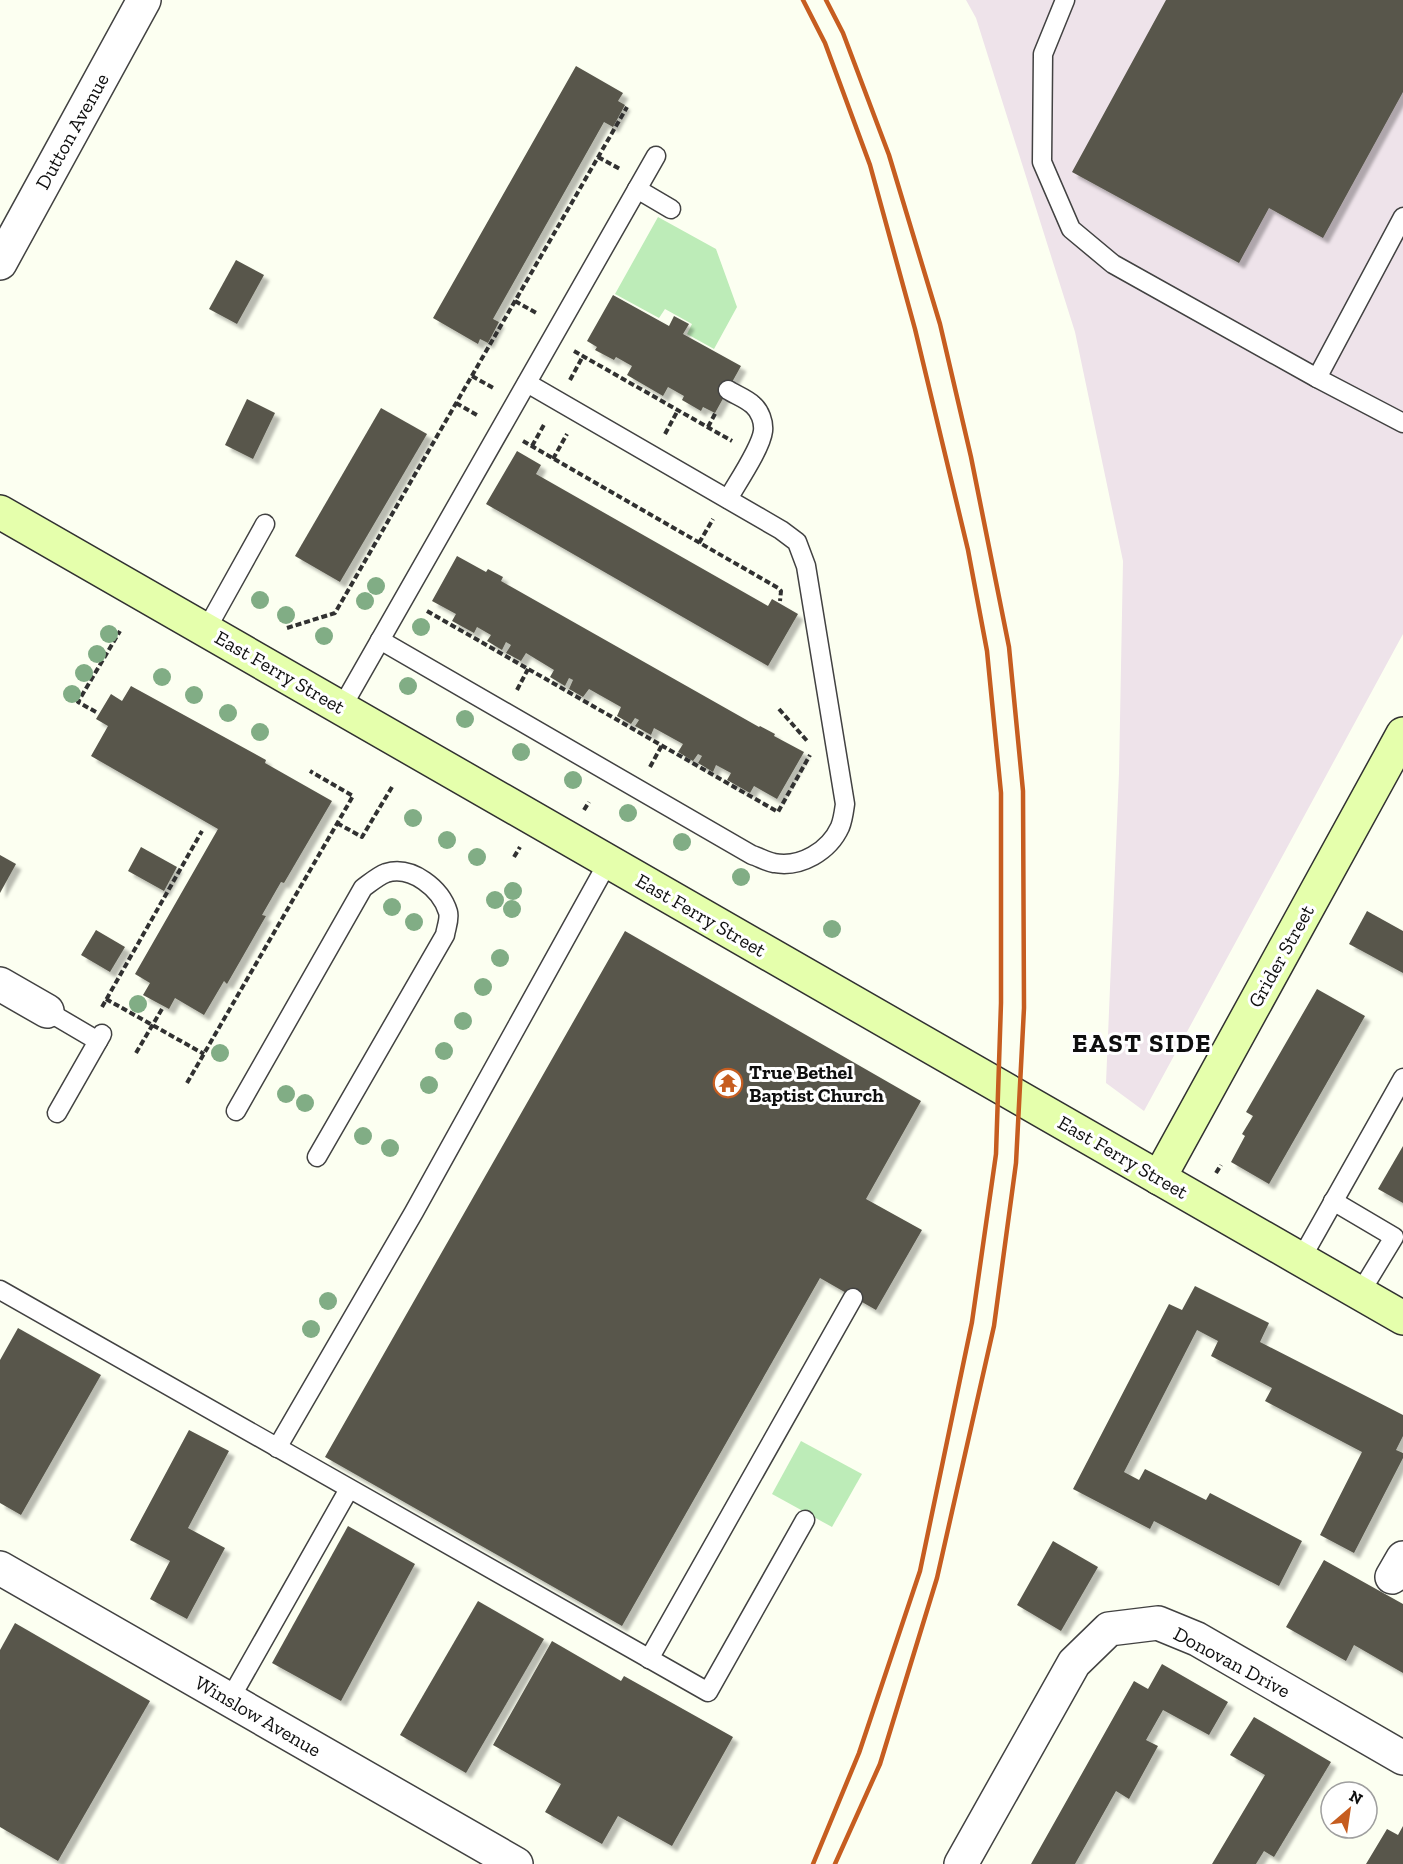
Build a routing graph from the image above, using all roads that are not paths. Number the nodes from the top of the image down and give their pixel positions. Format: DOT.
graph roads {
  1 [pos="1065,0"];
  2 [pos="142,1"];
  3 [pos="656,156"];
  4 [pos="637,189"];
  5 [pos="671,209"];
  6 [pos="1403,217"];
  7 [pos="0,263"];
  8 [pos="1317,378"];
  9 [pos="526,383"];
  10 [pos="728,390"];
  11 [pos="1403,423"];
  12 [pos="728,499"];
  13 [pos="0,512"];
  14 [pos="265,524"];
  15 [pos="206,630"];
  16 [pos="380,640"];
  17 [pos="342,707"];
  18 [pos="1403,734"];
  19 [pos="608,862"];
  20 [pos="0,984"];
  21 [pos="47,1011"];
  22 [pos="1403,1078"];
  23 [pos="236,1111"];
  24 [pos="57,1113"];
  25 [pos="317,1157"];
  26 [pos="1159,1178"];
  27 [pos="1333,1201"];
  28 [pos="1301,1259"];
  29 [pos="0,1290"];
  30 [pos="1360,1293"];
  31 [pos="854,1298"];
  32 [pos="1403,1318"];
  33 [pos="277,1448"];
  34 [pos="348,1489"];
  35 [pos="805,1520"];
  36 [pos="0,1568"];
  37 [pos="649,1659"];
  38 [pos="230,1699"];
  39 [pos="1403,1758"];
  40 [pos="516,1864"];
  41 [pos="961,1864"];
  1 -- 8 [label="lane"];
  2 -- 7 [label="street, Dutton Avenue"];
  3 -- 4 [label="lane"];
  4 -- 5 [label="lane"];
  4 -- 9 [label="lane"];
  6 -- 8 [label="lane"];
  8 -- 11 [label="lane"];
  9 -- 12 [label="lane"];
  9 -- 16 [label="lane"];
  10 -- 12 [label="lane"];
  12 -- 16 [label="lane"];
  13 -- 15 [label="street, East Ferry Street"];
  14 -- 15 [label="lane"];
  15 -- 17 [label="street, East Ferry Street"];
  16 -- 17 [label="lane"];
  17 -- 19 [label="street, East Ferry Street"];
  18 -- 26 [label="street, Grider Street"];
  19 -- 26 [label="street, East Ferry Street"];
  19 -- 33 [label="lane"];
  20 -- 21 [label="street"];
  21 -- 24 [label="lane"];
  22 -- 27 [label="lane"];
  23 -- 25 [label="lane"];
  26 -- 28 [label="street, East Ferry Street"];
  27 -- 28 [label="lane"];
  27 -- 30 [label="lane"];
  28 -- 30 [label="street, East Ferry Street"];
  29 -- 33 [label="lane"];
  30 -- 32 [label="street, East Ferry Street"];
  31 -- 37 [label="lane"];
  33 -- 34 [label="lane"];
  34 -- 37 [label="lane"];
  34 -- 38 [label="lane"];
  35 -- 37 [label="lane"];
  36 -- 38 [label="street, Winslow Avenue"];
  38 -- 40 [label="street, Winslow Avenue"];
  39 -- 41 [label="street, Donovan Drive"];
}
